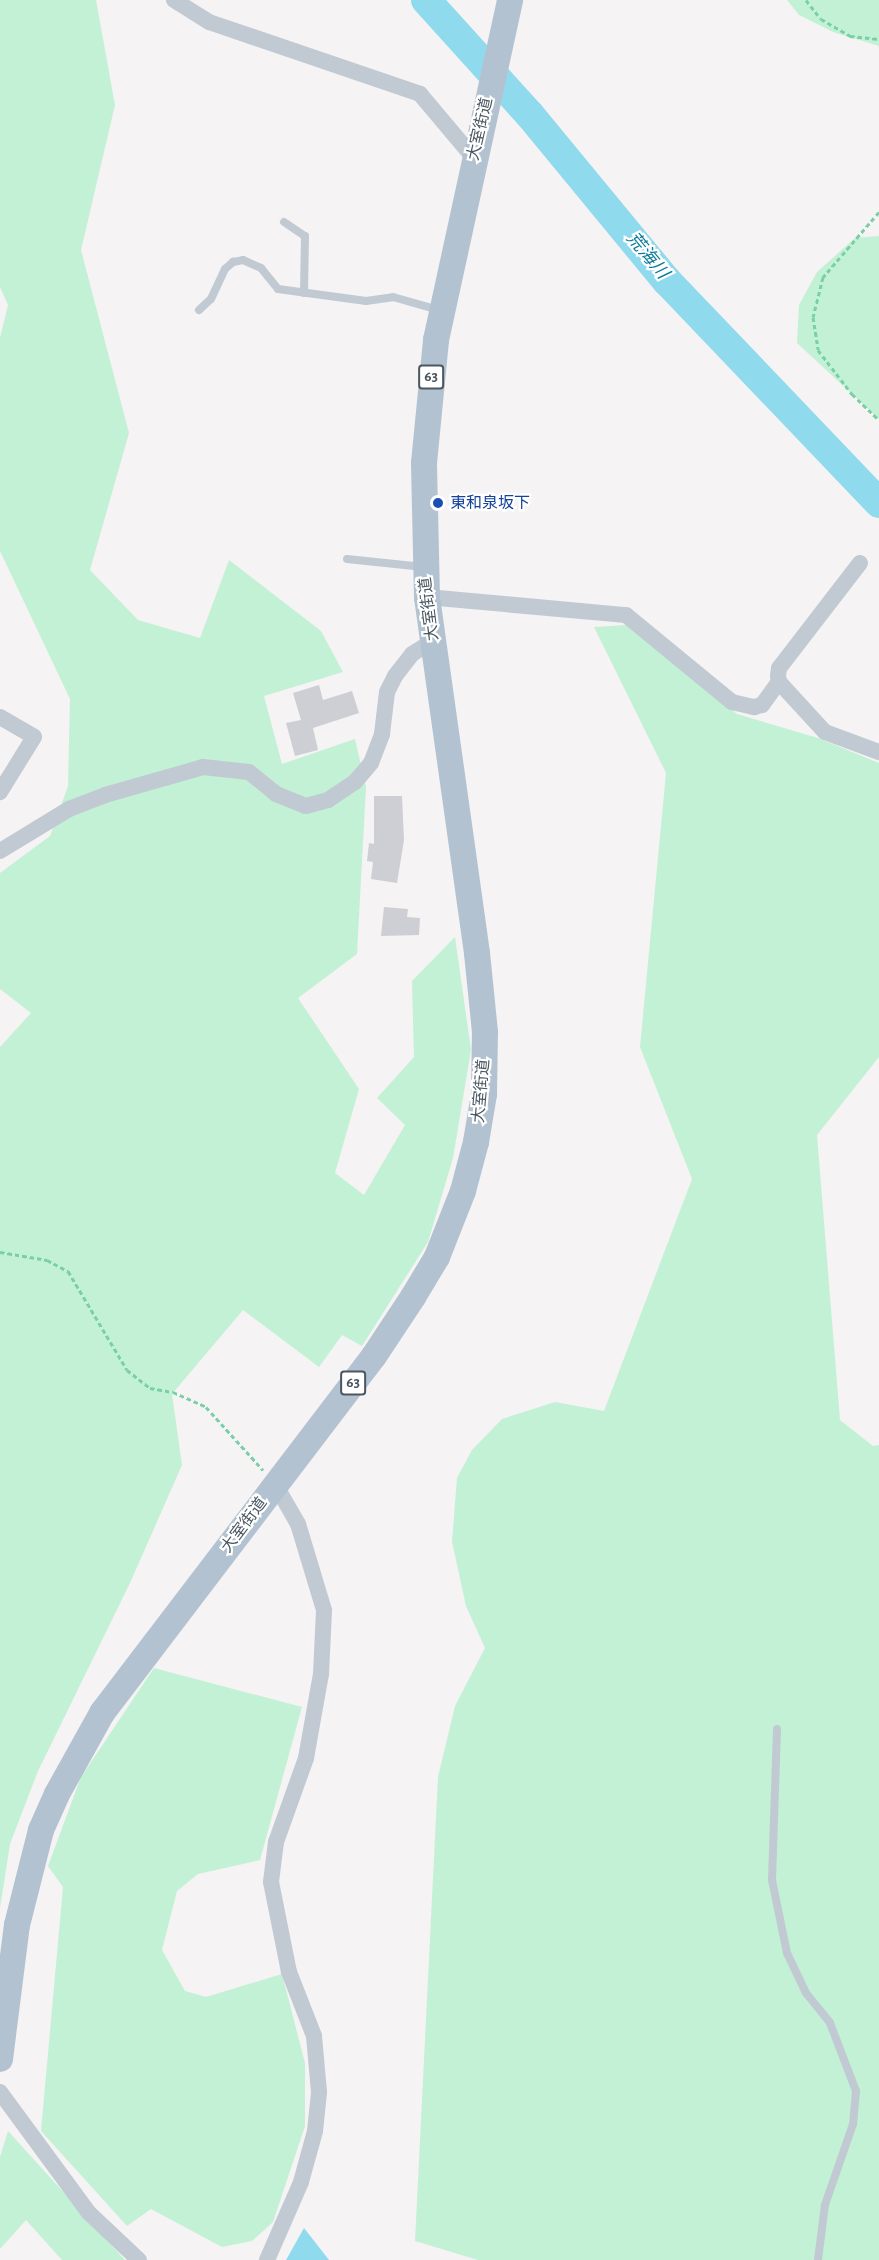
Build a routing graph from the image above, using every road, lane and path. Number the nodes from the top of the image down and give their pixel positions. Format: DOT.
graph roads {
  1 [pos="174,0"];
  2 [pos="806,0"];
  3 [pos="510,2"];
  4 [pos="879,39"];
  5 [pos="473,157"];
  6 [pos="879,212"];
  7 [pos="284,222"];
  8 [pos="304,293"];
  9 [pos="200,310"];
  10 [pos="442,311"];
  11 [pos="879,420"];
  12 [pos="347,559"];
  13 [pos="860,563"];
  14 [pos="425,567"];
  15 [pos="427,597"];
  16 [pos="433,641"];
  17 [pos="779,682"];
  18 [pos="0,717"];
  19 [pos="879,752"];
  20 [pos="0,792"];
  21 [pos="0,851"];
  22 [pos="0,1252"];
  23 [pos="275,1484"];
  24 [pos="777,1729"];
  25 [pos="0,2059"];
  26 [pos="0,2092"];
  27 [pos="139,2260"];
  28 [pos="267,2260"];
  29 [pos="818,2260"];
  1 -- 5 [label="street"];
  2 -- 4 [label="path"];
  3 -- 5 [label="main road, 大室街道 / 63"];
  5 -- 10 [label="main road, 大室街道 / 63"];
  6 -- 11 [label="path"];
  7 -- 8 [label="lane"];
  8 -- 9 [label="lane"];
  8 -- 10 [label="lane"];
  10 -- 14 [label="main road, 大室街道 / 63"];
  12 -- 14 [label="lane"];
  13 -- 17 [label="street"];
  14 -- 15 [label="main road, 大室街道 / 63"];
  15 -- 16 [label="main road, 大室街道 / 63"];
  15 -- 17 [label="street"];
  16 -- 21 [label="street"];
  16 -- 23 [label="main road, 大室街道 / 63"];
  17 -- 19 [label="street"];
  18 -- 20 [label="street"];
  22 -- 23 [label="path"];
  23 -- 25 [label="main road, 大室街道 / 63"];
  23 -- 28 [label="street"];
  24 -- 29 [label="lane"];
  26 -- 27 [label="street"];
}
